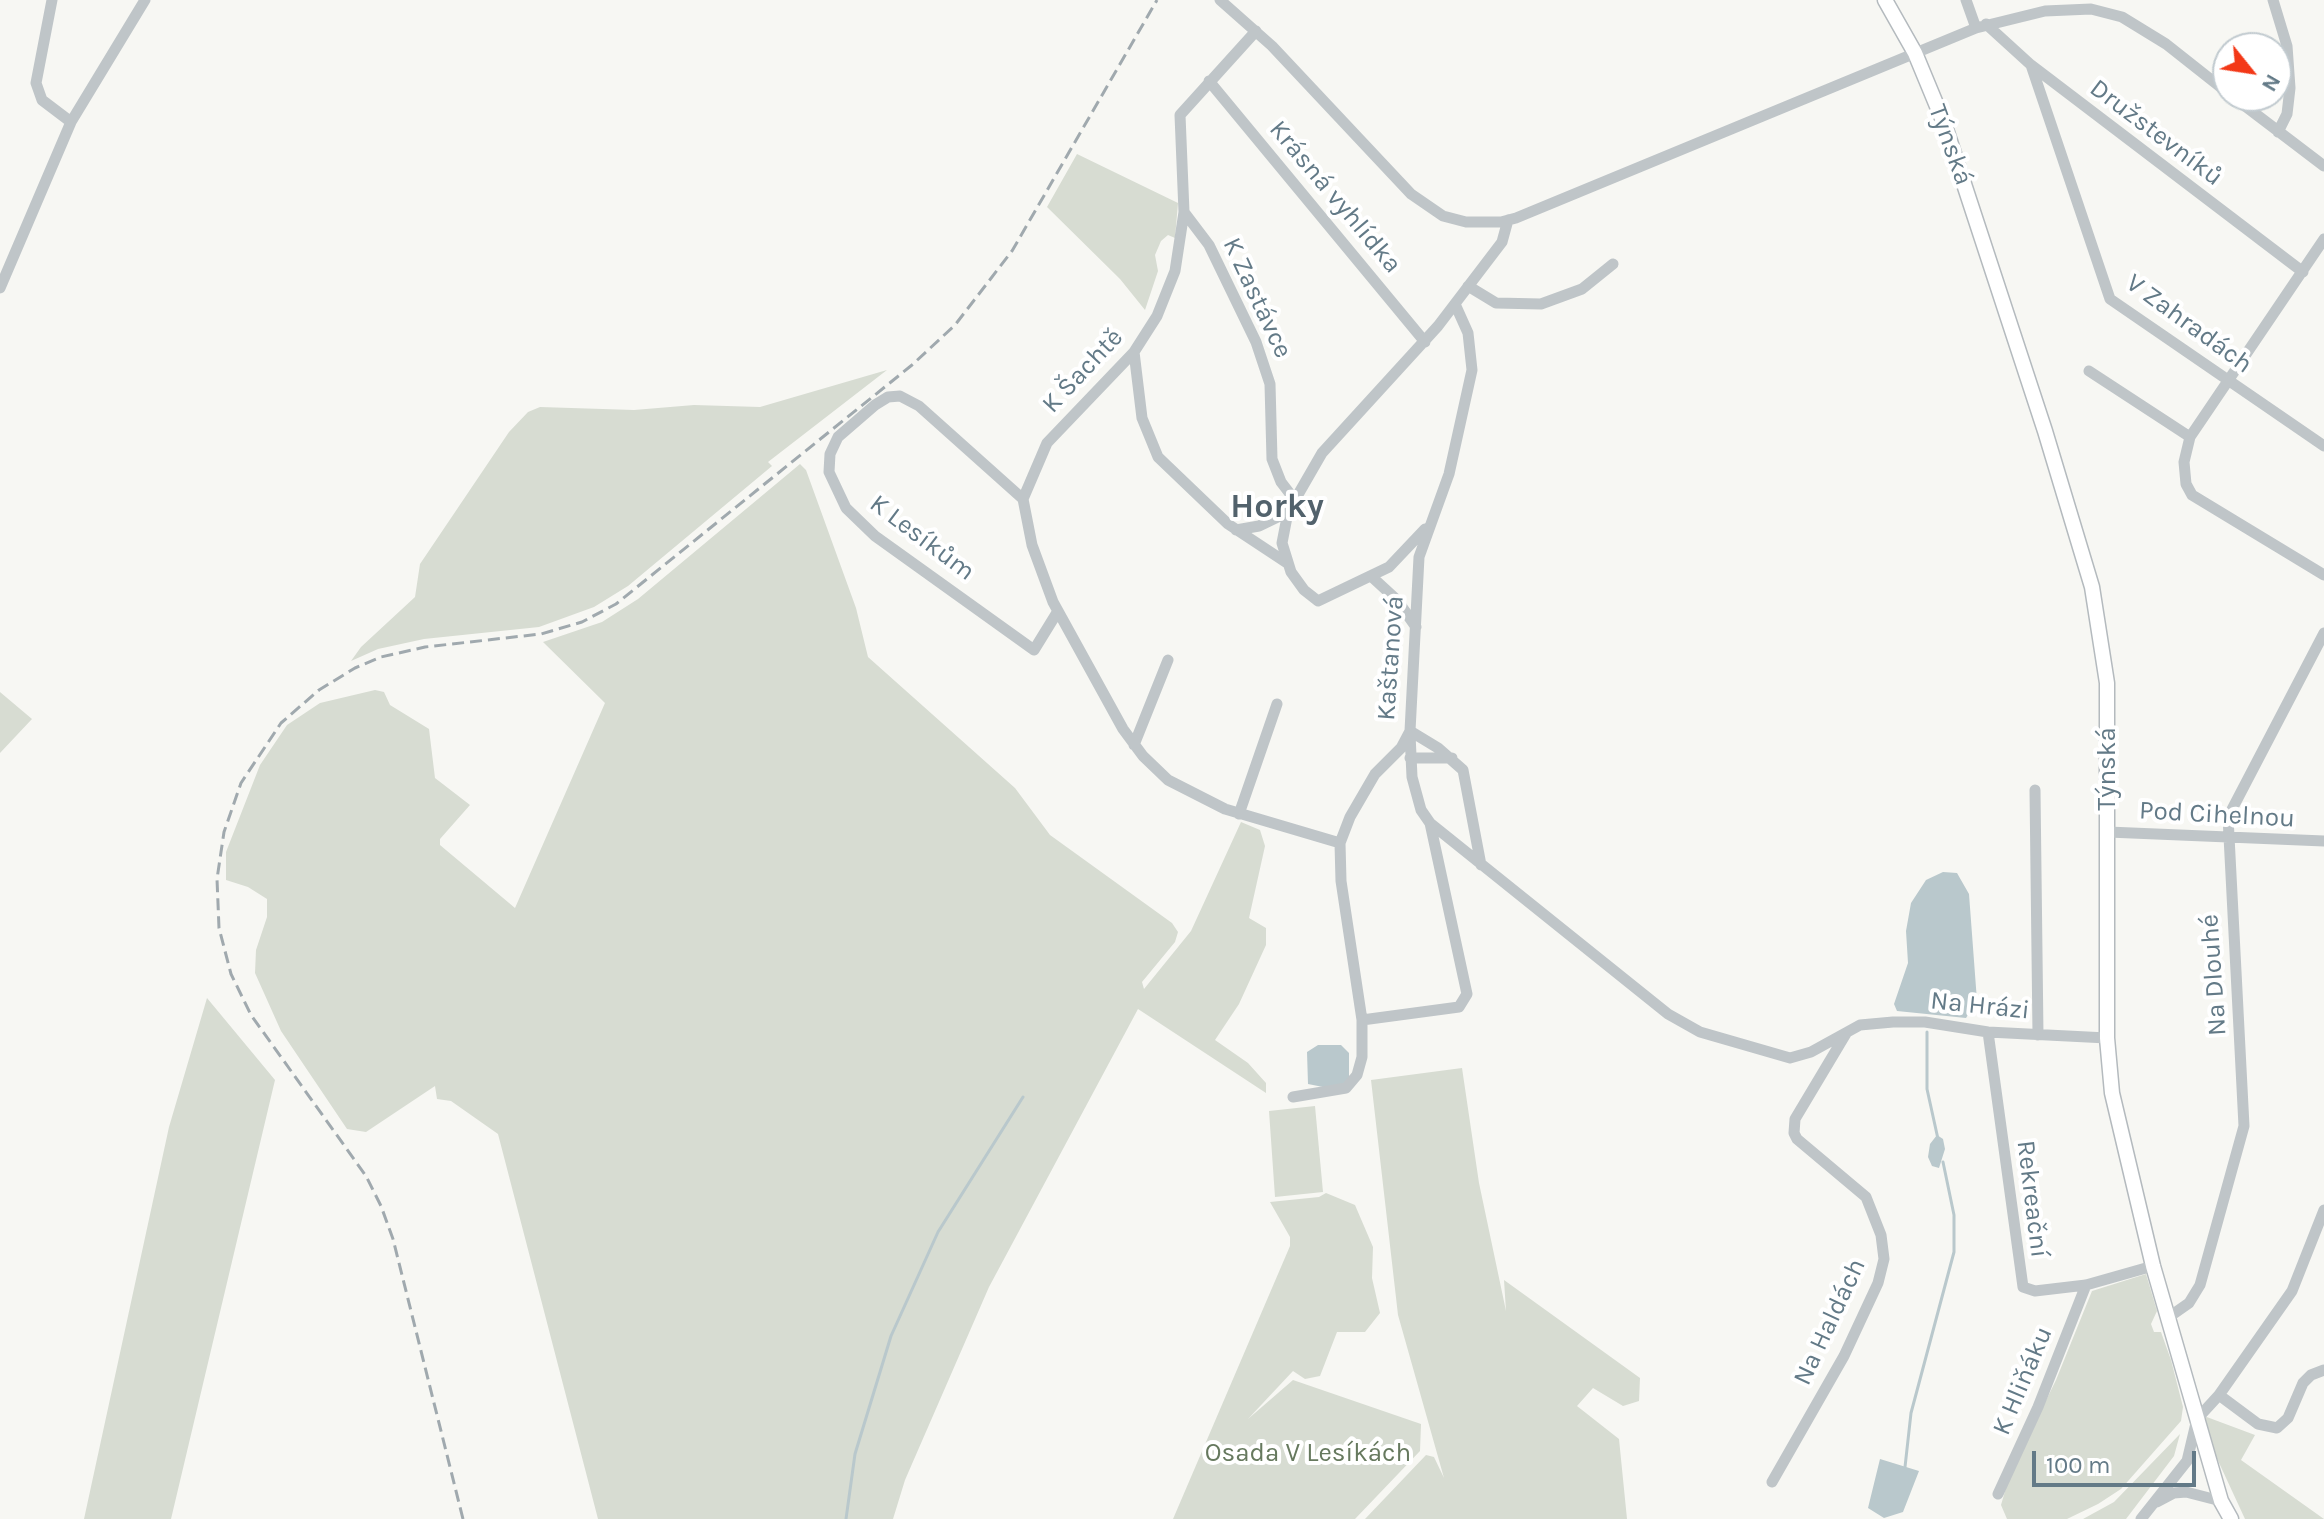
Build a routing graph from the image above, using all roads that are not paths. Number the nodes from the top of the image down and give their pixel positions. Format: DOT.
graph roads {
  1 [pos="52,0"];
  2 [pos="145,0"];
  3 [pos="1220,0"];
  4 [pos="1885,0"];
  5 [pos="1966,0"];
  6 [pos="2273,0"];
  7 [pos="1981,26"];
  8 [pos="1256,31"];
  9 [pos="1915,53"];
  10 [pos="2031,65"];
  11 [pos="2212,80"];
  12 [pos="1209,81"];
  13 [pos="2253,112"];
  14 [pos="71,122"];
  15 [pos="2278,132"];
  16 [pos="2324,166"];
  17 [pos="1184,212"];
  18 [pos="1508,220"];
  19 [pos="2324,239"];
  20 [pos="1613,264"];
  21 [pos="2303,272"];
  22 [pos="1468,286"];
  23 [pos="0,288"];
  24 [pos="1455,304"];
  25 [pos="1425,342"];
  26 [pos="1134,352"];
  27 [pos="2089,371"];
  28 [pos="2230,379"];
  29 [pos="2190,437"];
  30 [pos="2324,446"];
  31 [pos="1023,499"];
  32 [pos="1294,499"];
  33 [pos="1288,512"];
  34 [pos="1429,526"];
  35 [pos="1236,530"];
  36 [pos="1287,563"];
  37 [pos="2324,575"];
  38 [pos="1372,577"];
  39 [pos="1058,611"];
  40 [pos="1416,628"];
  41 [pos="2324,633"];
  42 [pos="1168,660"];
  43 [pos="1277,704"];
  44 [pos="1410,731"];
  45 [pos="1134,745"];
  46 [pos="1410,758"];
  47 [pos="1452,758"];
  48 [pos="2035,790"];
  49 [pos="1239,814"];
  50 [pos="1430,823"];
  51 [pos="2108,832"];
  52 [pos="2227,836"];
  53 [pos="2324,841"];
  54 [pos="1340,843"];
  55 [pos="1481,865"];
  56 [pos="1362,1020"];
  57 [pos="1850,1029"];
  58 [pos="1988,1032"];
  59 [pos="2038,1035"];
  60 [pos="2107,1038"];
  61 [pos="1293,1097"];
  62 [pos="2324,1210"];
  63 [pos="2153,1266"];
  64 [pos="2086,1285"];
  65 [pos="2169,1317"];
  66 [pos="2324,1370"];
  67 [pos="2219,1395"];
  68 [pos="2197,1419"];
  69 [pos="1772,1482"];
  70 [pos="1998,1494"];
  71 [pos="2221,1501"];
  72 [pos="2152,1505"];
  73 [pos="2141,1519"];
  74 [pos="2231,1519"];
  1 -- 14 [label="street"];
  2 -- 14 [label="street"];
  3 -- 8 [label="street"];
  4 -- 9 [label="main road, Týnská"];
  5 -- 7 [label="street"];
  6 -- 15 [label="street"];
  7 -- 9 [label="street"];
  7 -- 10 [label="street, Družstevníků"];
  7 -- 11 [label="street"];
  8 -- 12 [label="street, K Šachtě"];
  8 -- 18 [label="street"];
  9 -- 18 [label="street"];
  9 -- 51 [label="main road, Týnská"];
  10 -- 21 [label="street, Družstevníků"];
  10 -- 28 [label="street, V Zahradách"];
  12 -- 17 [label="street, K Šachtě"];
  12 -- 25 [label="street, Krásná vyhlídka"];
  13 -- 15 [label="street"];
  14 -- 23 [label="street"];
  15 -- 16 [label="street"];
  17 -- 26 [label="street, K Šachtě"];
  17 -- 32 [label="street, K Zastávce"];
  18 -- 22 [label="street"];
  19 -- 21 [label="street"];
  20 -- 22 [label="street"];
  21 -- 28 [label="street"];
  22 -- 24 [label="street"];
  24 -- 25 [label="street"];
  24 -- 34 [label="street, Kaštanová"];
  25 -- 32 [label="street"];
  26 -- 31 [label="street, K Šachtě"];
  26 -- 35 [label="street"];
  27 -- 29 [label="street"];
  28 -- 29 [label="street"];
  28 -- 30 [label="street, V Zahradách"];
  29 -- 37 [label="street"];
  31 -- 39 [label="street"];
  31 -- 39 [label="street, K Lesíkům"];
  32 -- 33 [label="street"];
  33 -- 35 [label="street"];
  33 -- 36 [label="street"];
  34 -- 38 [label="street"];
  34 -- 40 [label="street, Kaštanová"];
  35 -- 36 [label="street"];
  36 -- 38 [label="street"];
  38 -- 40 [label="street"];
  39 -- 45 [label="street"];
  40 -- 44 [label="street, Kaštanová"];
  41 -- 52 [label="street, Na Dlouhé"];
  42 -- 45 [label="street"];
  43 -- 49 [label="street"];
  44 -- 46 [label="street"];
  44 -- 47 [label="street"];
  44 -- 54 [label="street, Kaštanová"];
  45 -- 49 [label="street"];
  46 -- 47 [label="street"];
  46 -- 50 [label="street"];
  47 -- 55 [label="street"];
  48 -- 59 [label="street"];
  49 -- 54 [label="street"];
  50 -- 55 [label="street"];
  50 -- 56 [label="street"];
  51 -- 52 [label="street, Pod Cihelnou"];
  51 -- 60 [label="main road, Týnská"];
  52 -- 53 [label="street, Pod Cihelnou"];
  52 -- 65 [label="street, Na Dlouhé"];
  54 -- 56 [label="street, Kaštanová"];
  55 -- 57 [label="street"];
  56 -- 61 [label="street, Kaštanová"];
  57 -- 58 [label="street, Na Hrázi"];
  57 -- 69 [label="street, Na Haldách"];
  58 -- 59 [label="street, Na Hrázi"];
  58 -- 64 [label="street, Rekreační"];
  59 -- 60 [label="street, Na Hrázi"];
  60 -- 63 [label="main road, Týnská"];
  62 -- 67 [label="street"];
  63 -- 64 [label="street, Rekreační"];
  63 -- 65 [label="main road, Týnská"];
  64 -- 70 [label="street, K Hliňáku"];
  65 -- 68 [label="main road, Týnská"];
  66 -- 67 [label="street"];
  67 -- 68 [label="street"];
  68 -- 71 [label="main road, Týnská"];
  68 -- 72 [label="street"];
  71 -- 72 [label="street"];
  71 -- 74 [label="main road, Týnská"];
  72 -- 73 [label="street"];
}
